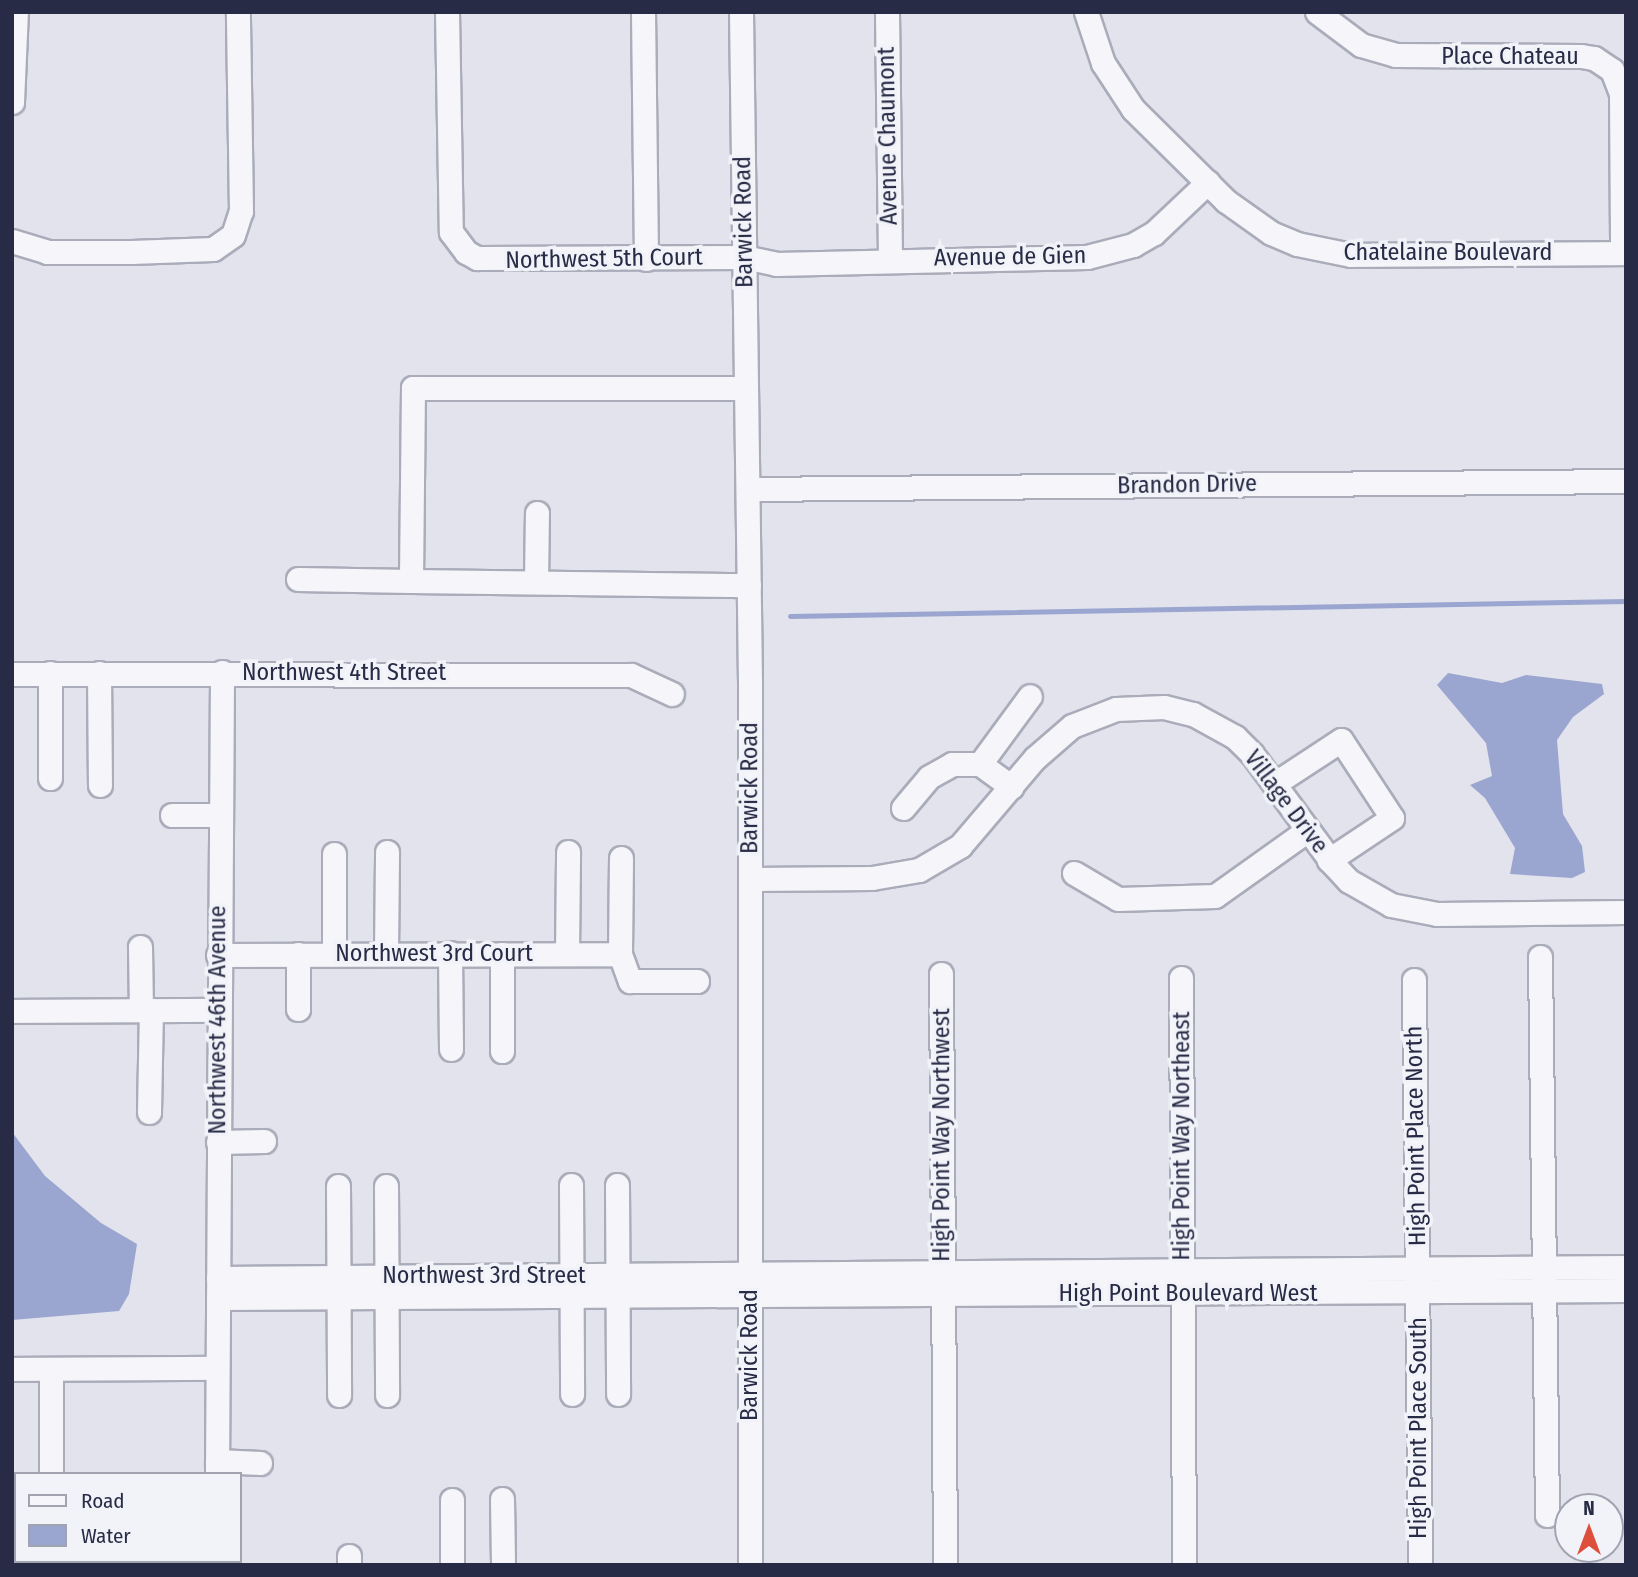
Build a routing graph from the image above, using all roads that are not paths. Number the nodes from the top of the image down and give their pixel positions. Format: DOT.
graph roads {
  1 [pos="16,12"];
  2 [pos="238,12"];
  3 [pos="447,12"];
  4 [pos="643,12"];
  5 [pos="741,12"];
  6 [pos="887,12"];
  7 [pos="1086,12"];
  8 [pos="1317,12"];
  9 [pos="12,102"];
  10 [pos="1208,182"];
  11 [pos="12,241"];
  12 [pos="1624,253"];
  13 [pos="744,257"];
  14 [pos="646,259"];
  15 [pos="890,259"];
  16 [pos="746,388"];
  17 [pos="1626,481"];
  18 [pos="748,489"];
  19 [pos="537,513"];
  20 [pos="298,579"];
  21 [pos="411,581"];
  22 [pos="536,582"];
  23 [pos="748,585"];
  24 [pos="222,672"];
  25 [pos="50,673"];
  26 [pos="99,673"];
  27 [pos="12,674"];
  28 [pos="672,694"];
  29 [pos="1030,696"];
  30 [pos="980,764"];
  31 [pos="50,778"];
  32 [pos="1274,784"];
  33 [pos="100,785"];
  34 [pos="1012,787"];
  35 [pos="903,808"];
  36 [pos="172,815"];
  37 [pos="220,816"];
  38 [pos="1308,830"];
  39 [pos="387,852"];
  40 [pos="568,852"];
  41 [pos="334,854"];
  42 [pos="621,858"];
  43 [pos="1329,860"];
  44 [pos="1074,873"];
  45 [pos="750,879"];
  46 [pos="1626,912"];
  47 [pos="140,947"];
  48 [pos="386,953"];
  49 [pos="450,953"];
  50 [pos="218,954"];
  51 [pos="298,954"];
  52 [pos="334,954"];
  53 [pos="502,954"];
  54 [pos="568,954"];
  55 [pos="620,954"];
  56 [pos="1540,957"];
  57 [pos="941,974"];
  58 [pos="1181,978"];
  59 [pos="1414,980"];
  60 [pos="698,981"];
  61 [pos="298,1009"];
  62 [pos="146,1010"];
  63 [pos="218,1010"];
  64 [pos="12,1011"];
  65 [pos="451,1049"];
  66 [pos="502,1051"];
  67 [pos="149,1112"];
  68 [pos="264,1141"];
  69 [pos="218,1142"];
  70 [pos="571,1185"];
  71 [pos="617,1185"];
  72 [pos="338,1186"];
  73 [pos="386,1186"];
  74 [pos="1541,1268"];
  75 [pos="1626,1268"];
  76 [pos="1418,1281"];
  77 [pos="1182,1283"];
  78 [pos="943,1285"];
  79 [pos="386,1287"];
  80 [pos="571,1287"];
  81 [pos="618,1287"];
  82 [pos="750,1287"];
  83 [pos="218,1288"];
  84 [pos="338,1288"];
  85 [pos="1626,1290"];
  86 [pos="1544,1291"];
  87 [pos="216,1368"];
  88 [pos="12,1369"];
  89 [pos="51,1369"];
  90 [pos="572,1394"];
  91 [pos="618,1394"];
  92 [pos="339,1395"];
  93 [pos="387,1395"];
  94 [pos="260,1463"];
  95 [pos="217,1468"];
  96 [pos="51,1471"];
  97 [pos="502,1499"];
  98 [pos="452,1500"];
  99 [pos="1546,1515"];
  100 [pos="452,1565"];
  101 [pos="503,1565"];
  102 [pos="750,1565"];
  103 [pos="945,1565"];
  104 [pos="1184,1565"];
  105 [pos="1420,1565"];
  1 -- 9 [label="street"];
  2 -- 11 [label="street"];
  3 -- 14 [label="street, Northwest 5th Court"];
  4 -- 14 [label="street"];
  5 -- 13 [label="street, Barwick Road"];
  6 -- 15 [label="street, Avenue Chaumont"];
  7 -- 10 [label="street, Chatelaine Boulevard"];
  8 -- 12 [label="street, Place Chateau"];
  10 -- 12 [label="street, Chatelaine Boulevard"];
  10 -- 15 [label="street, Avenue de Gien"];
  13 -- 14 [label="street, Northwest 5th Court"];
  13 -- 15 [label="street, Avenue de Gien"];
  13 -- 16 [label="street, Barwick Road"];
  16 -- 18 [label="street, Barwick Road"];
  16 -- 21 [label="street"];
  17 -- 18 [label="street, Brandon Drive"];
  18 -- 23 [label="street, Barwick Road"];
  19 -- 22 [label="street"];
  20 -- 21 [label="street"];
  21 -- 22 [label="street"];
  22 -- 23 [label="street"];
  23 -- 45 [label="street, Barwick Road"];
  24 -- 26 [label="street, Northwest 4th Street"];
  24 -- 28 [label="street, Northwest 4th Street"];
  24 -- 37 [label="street, Northwest 46th Avenue"];
  25 -- 26 [label="street, Northwest 4th Street"];
  25 -- 27 [label="street, Northwest 4th Street"];
  25 -- 31 [label="street"];
  26 -- 33 [label="street"];
  29 -- 30 [label="street"];
  30 -- 34 [label="street"];
  30 -- 35 [label="street"];
  32 -- 34 [label="street, Village Drive"];
  32 -- 38 [label="street, Village Drive"];
  32 -- 43 [label="street"];
  34 -- 45 [label="street, Village Drive"];
  36 -- 37 [label="street"];
  37 -- 50 [label="street, Northwest 46th Avenue"];
  38 -- 43 [label="street, Village Drive"];
  38 -- 44 [label="street"];
  39 -- 48 [label="street"];
  40 -- 54 [label="street"];
  41 -- 52 [label="street"];
  42 -- 55 [label="street"];
  43 -- 46 [label="street, Village Drive"];
  45 -- 82 [label="street, Barwick Road"];
  47 -- 62 [label="street"];
  48 -- 49 [label="street, Northwest 3rd Court"];
  48 -- 52 [label="street, Northwest 3rd Court"];
  49 -- 53 [label="street, Northwest 3rd Court"];
  49 -- 65 [label="street"];
  50 -- 51 [label="street, Northwest 3rd Court"];
  50 -- 63 [label="street, Northwest 46th Avenue"];
  51 -- 52 [label="street, Northwest 3rd Court"];
  51 -- 61 [label="street"];
  53 -- 54 [label="street, Northwest 3rd Court"];
  53 -- 66 [label="street"];
  54 -- 55 [label="street, Northwest 3rd Court"];
  55 -- 60 [label="street"];
  56 -- 74 [label="street"];
  57 -- 78 [label="street, High Point Way Northwest"];
  58 -- 77 [label="street, High Point Way Northeast"];
  59 -- 76 [label="street, High Point Place North"];
  62 -- 63 [label="street"];
  62 -- 64 [label="street"];
  62 -- 67 [label="street"];
  63 -- 69 [label="street, Northwest 46th Avenue"];
  68 -- 69 [label="street"];
  69 -- 83 [label="street, Northwest 46th Avenue"];
  70 -- 80 [label="street"];
  71 -- 81 [label="street"];
  72 -- 84 [label="street"];
  73 -- 79 [label="street"];
  74 -- 75 [label="street, High Point Boulevard West"];
  74 -- 76 [label="street, High Point Boulevard West"];
  74 -- 86 [label="street"];
  76 -- 77 [label="street, High Point Boulevard West"];
  76 -- 86 [label="street, High Point Boulevard West"];
  76 -- 105 [label="street, High Point Place South"];
  77 -- 78 [label="street, High Point Boulevard West"];
  77 -- 104 [label="street, High Point Way Northeast"];
  78 -- 82 [label="street, High Point Boulevard West"];
  78 -- 103 [label="street, High Point Way Northwest"];
  79 -- 80 [label="street, Northwest 3rd Street"];
  79 -- 84 [label="street, Northwest 3rd Street"];
  79 -- 93 [label="street"];
  80 -- 81 [label="street, Northwest 3rd Street"];
  80 -- 90 [label="street"];
  81 -- 82 [label="street, Northwest 3rd Street"];
  81 -- 91 [label="street"];
  82 -- 102 [label="street, Barwick Road"];
  83 -- 84 [label="street, Northwest 3rd Street"];
  83 -- 87 [label="street, Northwest 46th Avenue"];
  84 -- 92 [label="street"];
  85 -- 86 [label="street, High Point Boulevard West"];
  86 -- 99 [label="street"];
  87 -- 89 [label="street"];
  87 -- 95 [label="street, Northwest 46th Avenue"];
  88 -- 89 [label="street"];
  89 -- 96 [label="street"];
  94 -- 95 [label="street"];
  97 -- 101 [label="street"];
  98 -- 100 [label="street"];
}
